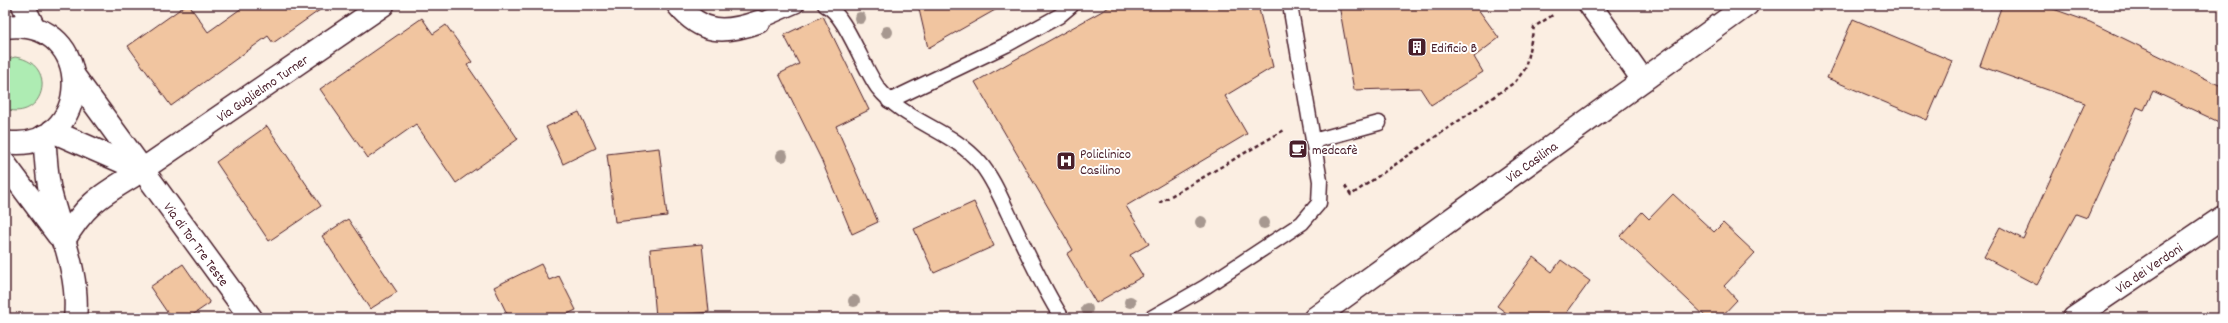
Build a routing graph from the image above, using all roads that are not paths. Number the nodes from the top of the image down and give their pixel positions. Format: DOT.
graph roads {
  1 [pos="23,5"];
  2 [pos="383,5"];
  3 [pos="678,5"];
  4 [pos="797,5"];
  5 [pos="825,5"];
  6 [pos="1072,5"];
  7 [pos="1290,5"];
  8 [pos="1590,5"];
  9 [pos="1747,5"];
  10 [pos="758,22"];
  11 [pos="5,27"];
  12 [pos="34,28"];
  13 [pos="74,76"];
  14 [pos="1643,80"];
  15 [pos="889,101"];
  16 [pos="1379,123"];
  17 [pos="48,133"];
  18 [pos="1312,141"];
  19 [pos="5,142"];
  20 [pos="5,164"];
  21 [pos="141,170"];
  22 [pos="2223,217"];
  23 [pos="63,242"];
  24 [pos="75,318"];
  25 [pos="251,318"];
  26 [pos="1062,318"];
  27 [pos="1151,318"];
  28 [pos="1315,318"];
  29 [pos="2074,318"];
  1 -- 12 [label="street"];
  2 -- 21 [label="street, Via Guglielmo Turner"];
  3 -- 10 [label="street"];
  4 -- 10 [label="lane"];
  5 -- 15 [label="lane"];
  6 -- 15 [label="lane"];
  7 -- 18 [label="lane"];
  8 -- 14 [label="street"];
  9 -- 14 [label="street, Via Casilina"];
  11 -- 12 [label="street, Via di Tor Tre Teste"];
  12 -- 13 [label="street, Via di Tor Tre Teste"];
  13 -- 17 [label="street, Via di Tor Tre Teste"];
  13 -- 21 [label="street, Via di Tor Tre Teste"];
  14 -- 28 [label="street, Via Casilina"];
  15 -- 26 [label="lane"];
  16 -- 18 [label="lane"];
  17 -- 19 [label="street"];
  17 -- 21 [label="street, Via di Tor Tre Teste"];
  17 -- 23 [label="street"];
  18 -- 27 [label="lane"];
  20 -- 23 [label="street"];
  21 -- 23 [label="street"];
  21 -- 25 [label="street, Via di Tor Tre Teste"];
  22 -- 29 [label="street, Via dei Verdoni"];
  23 -- 24 [label="street"];
}
